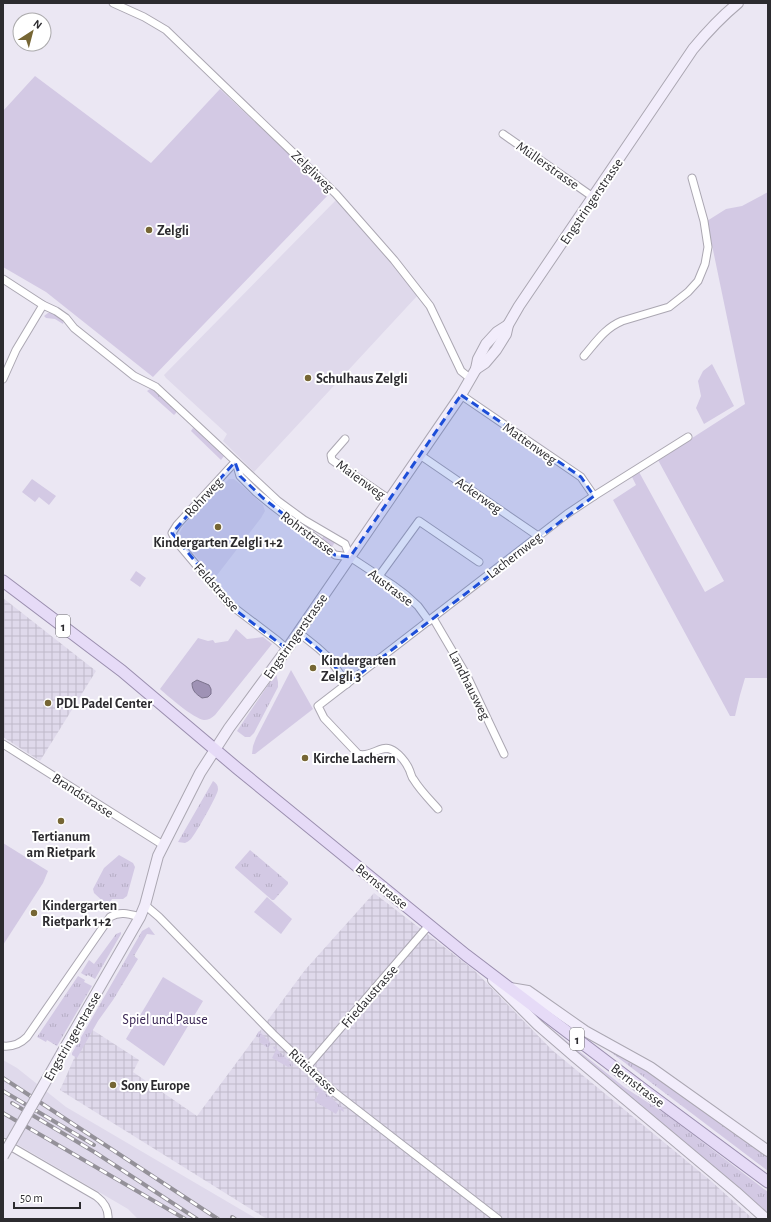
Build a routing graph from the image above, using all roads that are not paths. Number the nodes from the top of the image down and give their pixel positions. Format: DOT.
graph roads {
  1 [pos="113,3"];
  2 [pos="738,3"];
  3 [pos="502,134"];
  4 [pos="692,178"];
  5 [pos="593,197"];
  6 [pos="3,279"];
  7 [pos="43,305"];
  8 [pos="584,356"];
  9 [pos="3,379"];
  10 [pos="471,379"];
  11 [pos="461,395"];
  12 [pos="688,437"];
  13 [pos="345,439"];
  14 [pos="420,455"];
  15 [pos="236,462"];
  16 [pos="594,496"];
  17 [pos="390,500"];
  18 [pos="172,533"];
  19 [pos="538,536"];
  20 [pos="350,556"];
  21 [pos="479,562"];
  22 [pos="379,576"];
  23 [pos="3,581"];
  24 [pos="431,620"];
  25 [pos="298,632"];
  26 [pos="287,649"];
  27 [pos="348,684"];
  28 [pos="3,744"];
  29 [pos="215,749"];
  30 [pos="504,754"];
  31 [pos="438,809"];
  32 [pos="163,845"];
  33 [pos="144,905"];
  34 [pos="140,917"];
  35 [pos="430,924"];
  36 [pos="474,960"];
  37 [pos="510,988"];
  38 [pos="5,1046"];
  39 [pos="307,1067"];
  40 [pos="3,1142"];
  41 [pos="768,1151"];
  42 [pos="3,1156"];
  43 [pos="768,1182"];
  44 [pos="108,1219"];
  45 [pos="498,1219"];
  46 [pos="766,1219"];
  1 -- 10 [label="street, Zelgliweg"];
  2 -- 5 [label="main road, Engstringerstrasse"];
  3 -- 5 [label="street, Müllerstrasse"];
  4 -- 8 [label="street"];
  5 -- 10 [label="main road, Engstringerstrasse"];
  6 -- 7 [label="street, Rohrstrasse"];
  7 -- 9 [label="street"];
  7 -- 15 [label="street, Rohrstrasse"];
  10 -- 11 [label="main road, Engstringerstrasse"];
  11 -- 14 [label="main road, Engstringerstrasse"];
  11 -- 16 [label="street, Mattenweg"];
  12 -- 16 [label="street, Lachernweg"];
  13 -- 17 [label="street, Maienweg"];
  14 -- 17 [label="main road, Engstringerstrasse"];
  14 -- 19 [label="street, Ackerweg"];
  15 -- 18 [label="street, Rohrweg"];
  15 -- 20 [label="street, Rohrstrasse"];
  15 -- 20 [label="street, Rohrstrasse"];
  16 -- 19 [label="street, Lachernweg"];
  17 -- 20 [label="main road, Engstringerstrasse"];
  18 -- 26 [label="street, Feldstrasse"];
  19 -- 24 [label="street, Lachernweg"];
  20 -- 22 [label="street, Austrasse"];
  20 -- 25 [label="main road, Engstringerstrasse"];
  21 -- 22 [label="street"];
  22 -- 24 [label="street, Austrasse"];
  23 -- 29 [label="main road, Bernstrasse / 1"];
  24 -- 27 [label="street, Lachernweg"];
  24 -- 30 [label="street, Landhausweg"];
  25 -- 26 [label="main road, Engstringerstrasse"];
  25 -- 27 [label="street"];
  26 -- 29 [label="main road, Engstringerstrasse"];
  27 -- 31 [label="street, Lachernweg"];
  28 -- 32 [label="street, Brandstrasse"];
  29 -- 32 [label="main road, Engstringerstrasse"];
  29 -- 35 [label="main road, Bernstrasse / 1"];
  32 -- 33 [label="main road, Engstringerstrasse"];
  33 -- 34 [label="main road, Engstringerstrasse"];
  33 -- 39 [label="street, Rütistrasse"];
  34 -- 38 [label="street"];
  34 -- 42 [label="main road, Engstringerstrasse, bridge"];
  35 -- 36 [label="main road, Bernstrasse / 1"];
  35 -- 39 [label="street, Friedaustrasse"];
  36 -- 37 [label="main road, Bernstrasse / 1"];
  36 -- 46 [label="main road"];
  37 -- 41 [label="main road"];
  37 -- 43 [label="main road, Bernstrasse / 1"];
  39 -- 45 [label="street, Rütistrasse"];
  40 -- 44 [label="street"];
}
